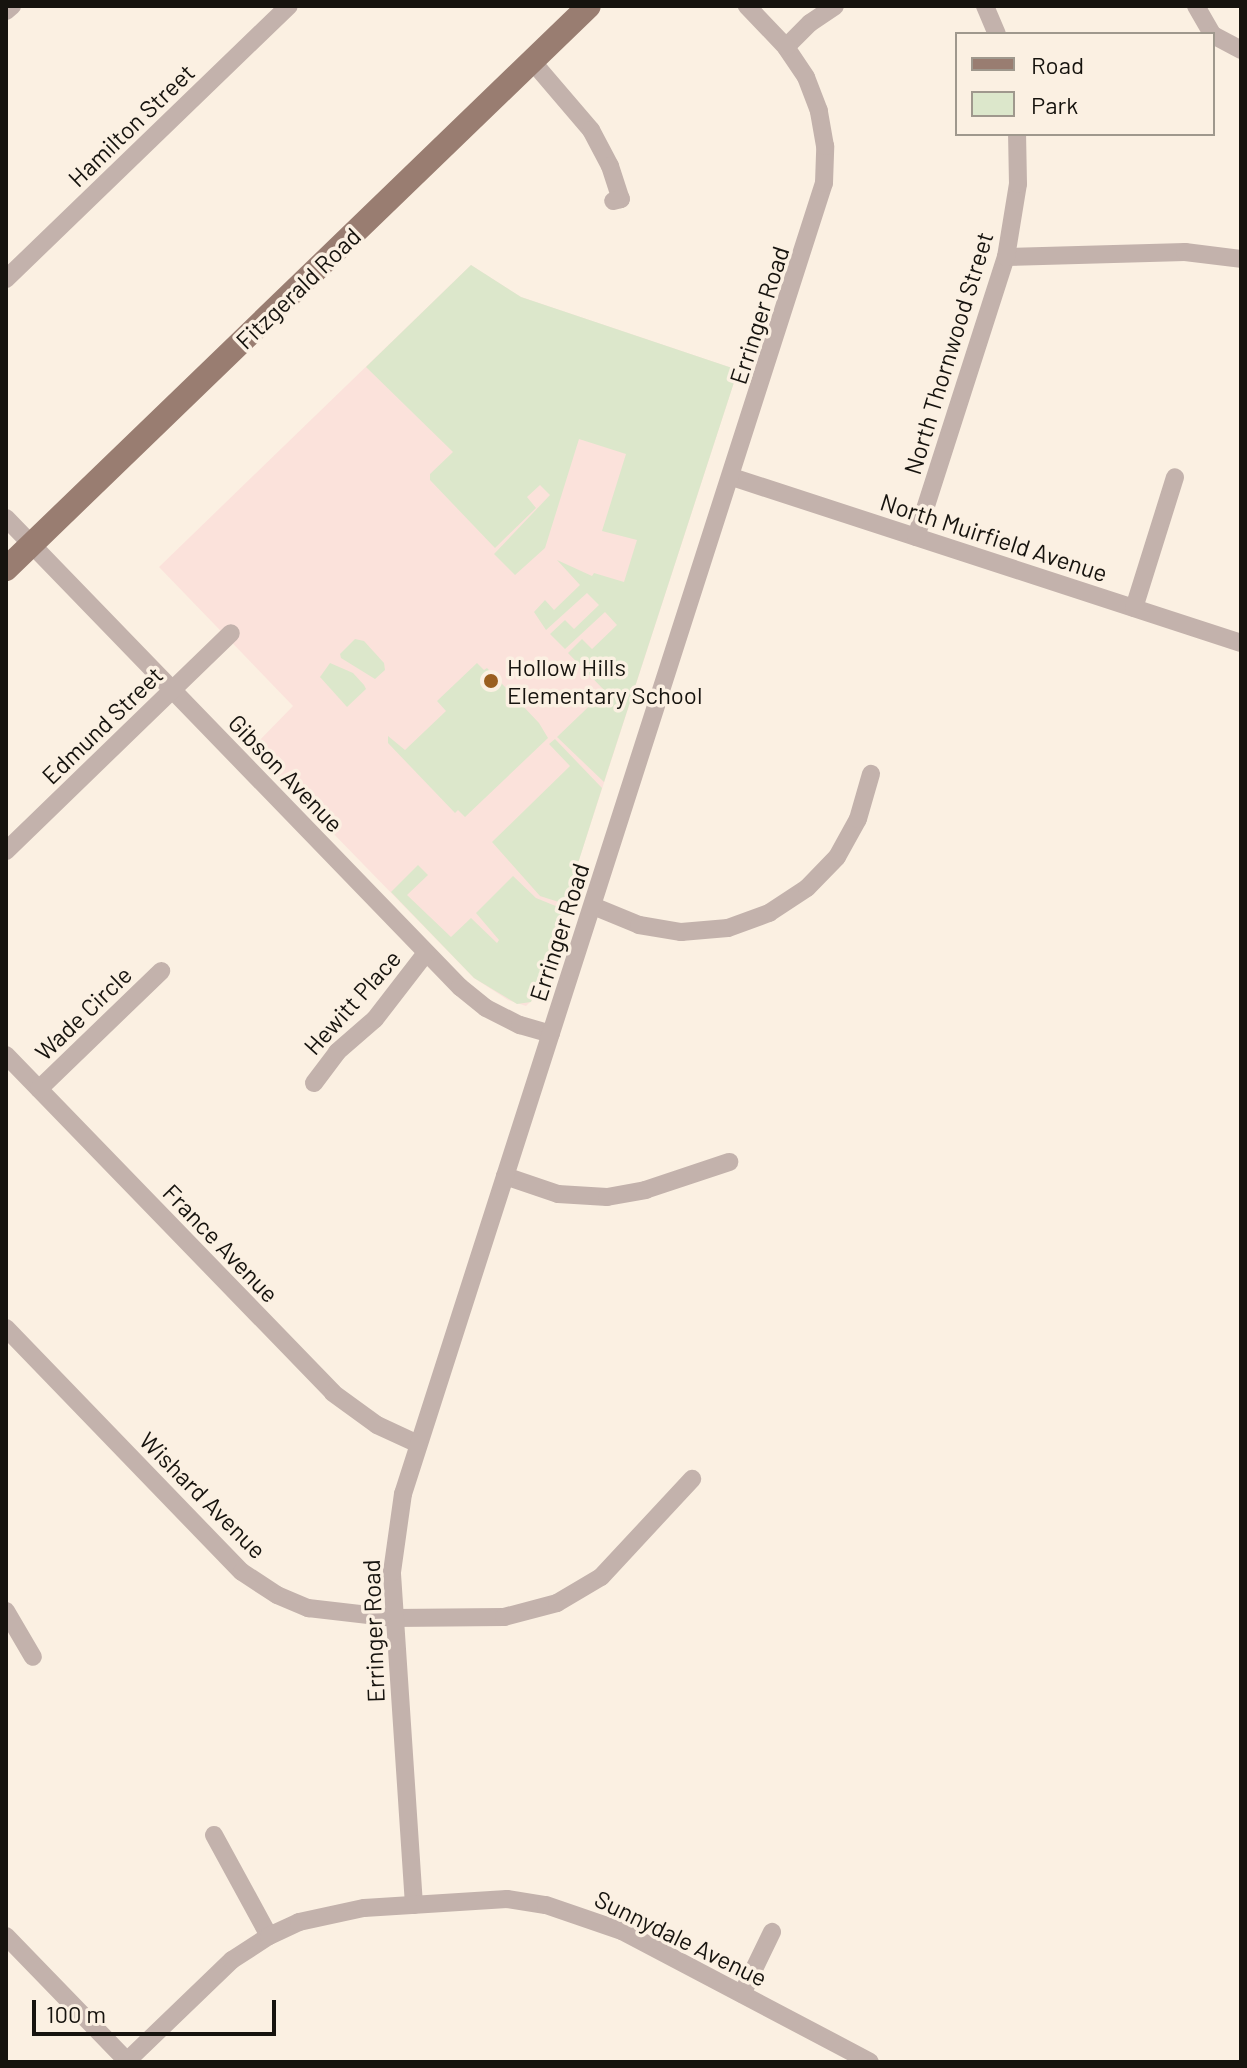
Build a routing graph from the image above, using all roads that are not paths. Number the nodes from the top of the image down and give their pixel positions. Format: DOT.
graph roads {
  1 [pos="12,6"];
  2 [pos="289,6"];
  3 [pos="589,6"];
  4 [pos="747,6"];
  5 [pos="835,6"];
  6 [pos="985,6"];
  7 [pos="1196,6"];
  8 [pos="6,11"];
  9 [pos="996,32"];
  10 [pos="1211,32"];
  11 [pos="1215,36"];
  12 [pos="786,47"];
  13 [pos="1241,50"];
  14 [pos="532,61"];
  15 [pos="1017,136"];
  16 [pos="613,201"];
  17 [pos="1006,257"];
  18 [pos="1241,259"];
  19 [pos="6,279"];
  20 [pos="732,477"];
  21 [pos="1175,477"];
  22 [pos="6,518"];
  23 [pos="916,537"];
  24 [pos="32,545"];
  25 [pos="6,569"];
  26 [pos="1134,608"];
  27 [pos="231,633"];
  28 [pos="1241,643"];
  29 [pos="173,690"];
  30 [pos="871,774"];
  31 [pos="6,851"];
  32 [pos="593,906"];
  33 [pos="426,953"];
  34 [pos="161,971"];
  35 [pos="551,1034"];
  36 [pos="6,1055"];
  37 [pos="314,1083"];
  38 [pos="39,1089"];
  39 [pos="729,1162"];
  40 [pos="505,1176"];
  41 [pos="6,1328"];
  42 [pos="418,1444"];
  43 [pos="692,1479"];
  44 [pos="6,1611"];
  45 [pos="394,1618"];
  46 [pos="33,1657"];
  47 [pos="214,1835"];
  48 [pos="414,1905"];
  49 [pos="772,1932"];
  50 [pos="6,1936"];
  51 [pos="269,1936"];
  52 [pos="742,1994"];
  53 [pos="128,2062"];
  54 [pos="870,2062"];
  1 -- 8 [label="street"];
  2 -- 19 [label="street, Hamilton Street"];
  3 -- 14 [label="main road, Fitzgerald Road"];
  4 -- 12 [label="street, Erringer Road"];
  5 -- 12 [label="street"];
  6 -- 9 [label="street"];
  7 -- 10 [label="street"];
  11 -- 13 [label="street"];
  12 -- 20 [label="street, Erringer Road"];
  14 -- 16 [label="street"];
  14 -- 24 [label="main road, Fitzgerald Road"];
  15 -- 17 [label="street, North Thornwood Street"];
  17 -- 18 [label="street"];
  17 -- 23 [label="street, North Thornwood Street"];
  20 -- 23 [label="street, North Muirfield Avenue"];
  20 -- 32 [label="street, Erringer Road"];
  21 -- 26 [label="street"];
  22 -- 24 [label="street, Gibson Avenue"];
  23 -- 26 [label="street, North Muirfield Avenue"];
  24 -- 25 [label="main road, Fitzgerald Road"];
  24 -- 29 [label="street, Gibson Avenue"];
  26 -- 28 [label="street, North Muirfield Avenue"];
  27 -- 29 [label="street, Edmund Street"];
  29 -- 31 [label="street, Edmund Street"];
  29 -- 33 [label="street, Gibson Avenue"];
  30 -- 32 [label="street"];
  32 -- 35 [label="street, Erringer Road"];
  33 -- 35 [label="street, Gibson Avenue"];
  33 -- 37 [label="street, Hewitt Place"];
  34 -- 38 [label="street, Wade Circle"];
  35 -- 40 [label="street, Erringer Road"];
  36 -- 38 [label="street, France Avenue"];
  38 -- 42 [label="street, France Avenue"];
  39 -- 40 [label="street"];
  40 -- 42 [label="street, Erringer Road"];
  41 -- 45 [label="street, Wishard Avenue"];
  42 -- 45 [label="street, Erringer Road"];
  43 -- 45 [label="street, Wishard Avenue"];
  44 -- 46 [label="street"];
  45 -- 48 [label="street, Erringer Road"];
  47 -- 51 [label="street"];
  48 -- 51 [label="street, Sunnydale Avenue"];
  48 -- 52 [label="street, Sunnydale Avenue"];
  49 -- 52 [label="street"];
  50 -- 53 [label="street"];
  51 -- 53 [label="street, Sunnydale Avenue"];
  52 -- 54 [label="street, Sunnydale Avenue"];
}
